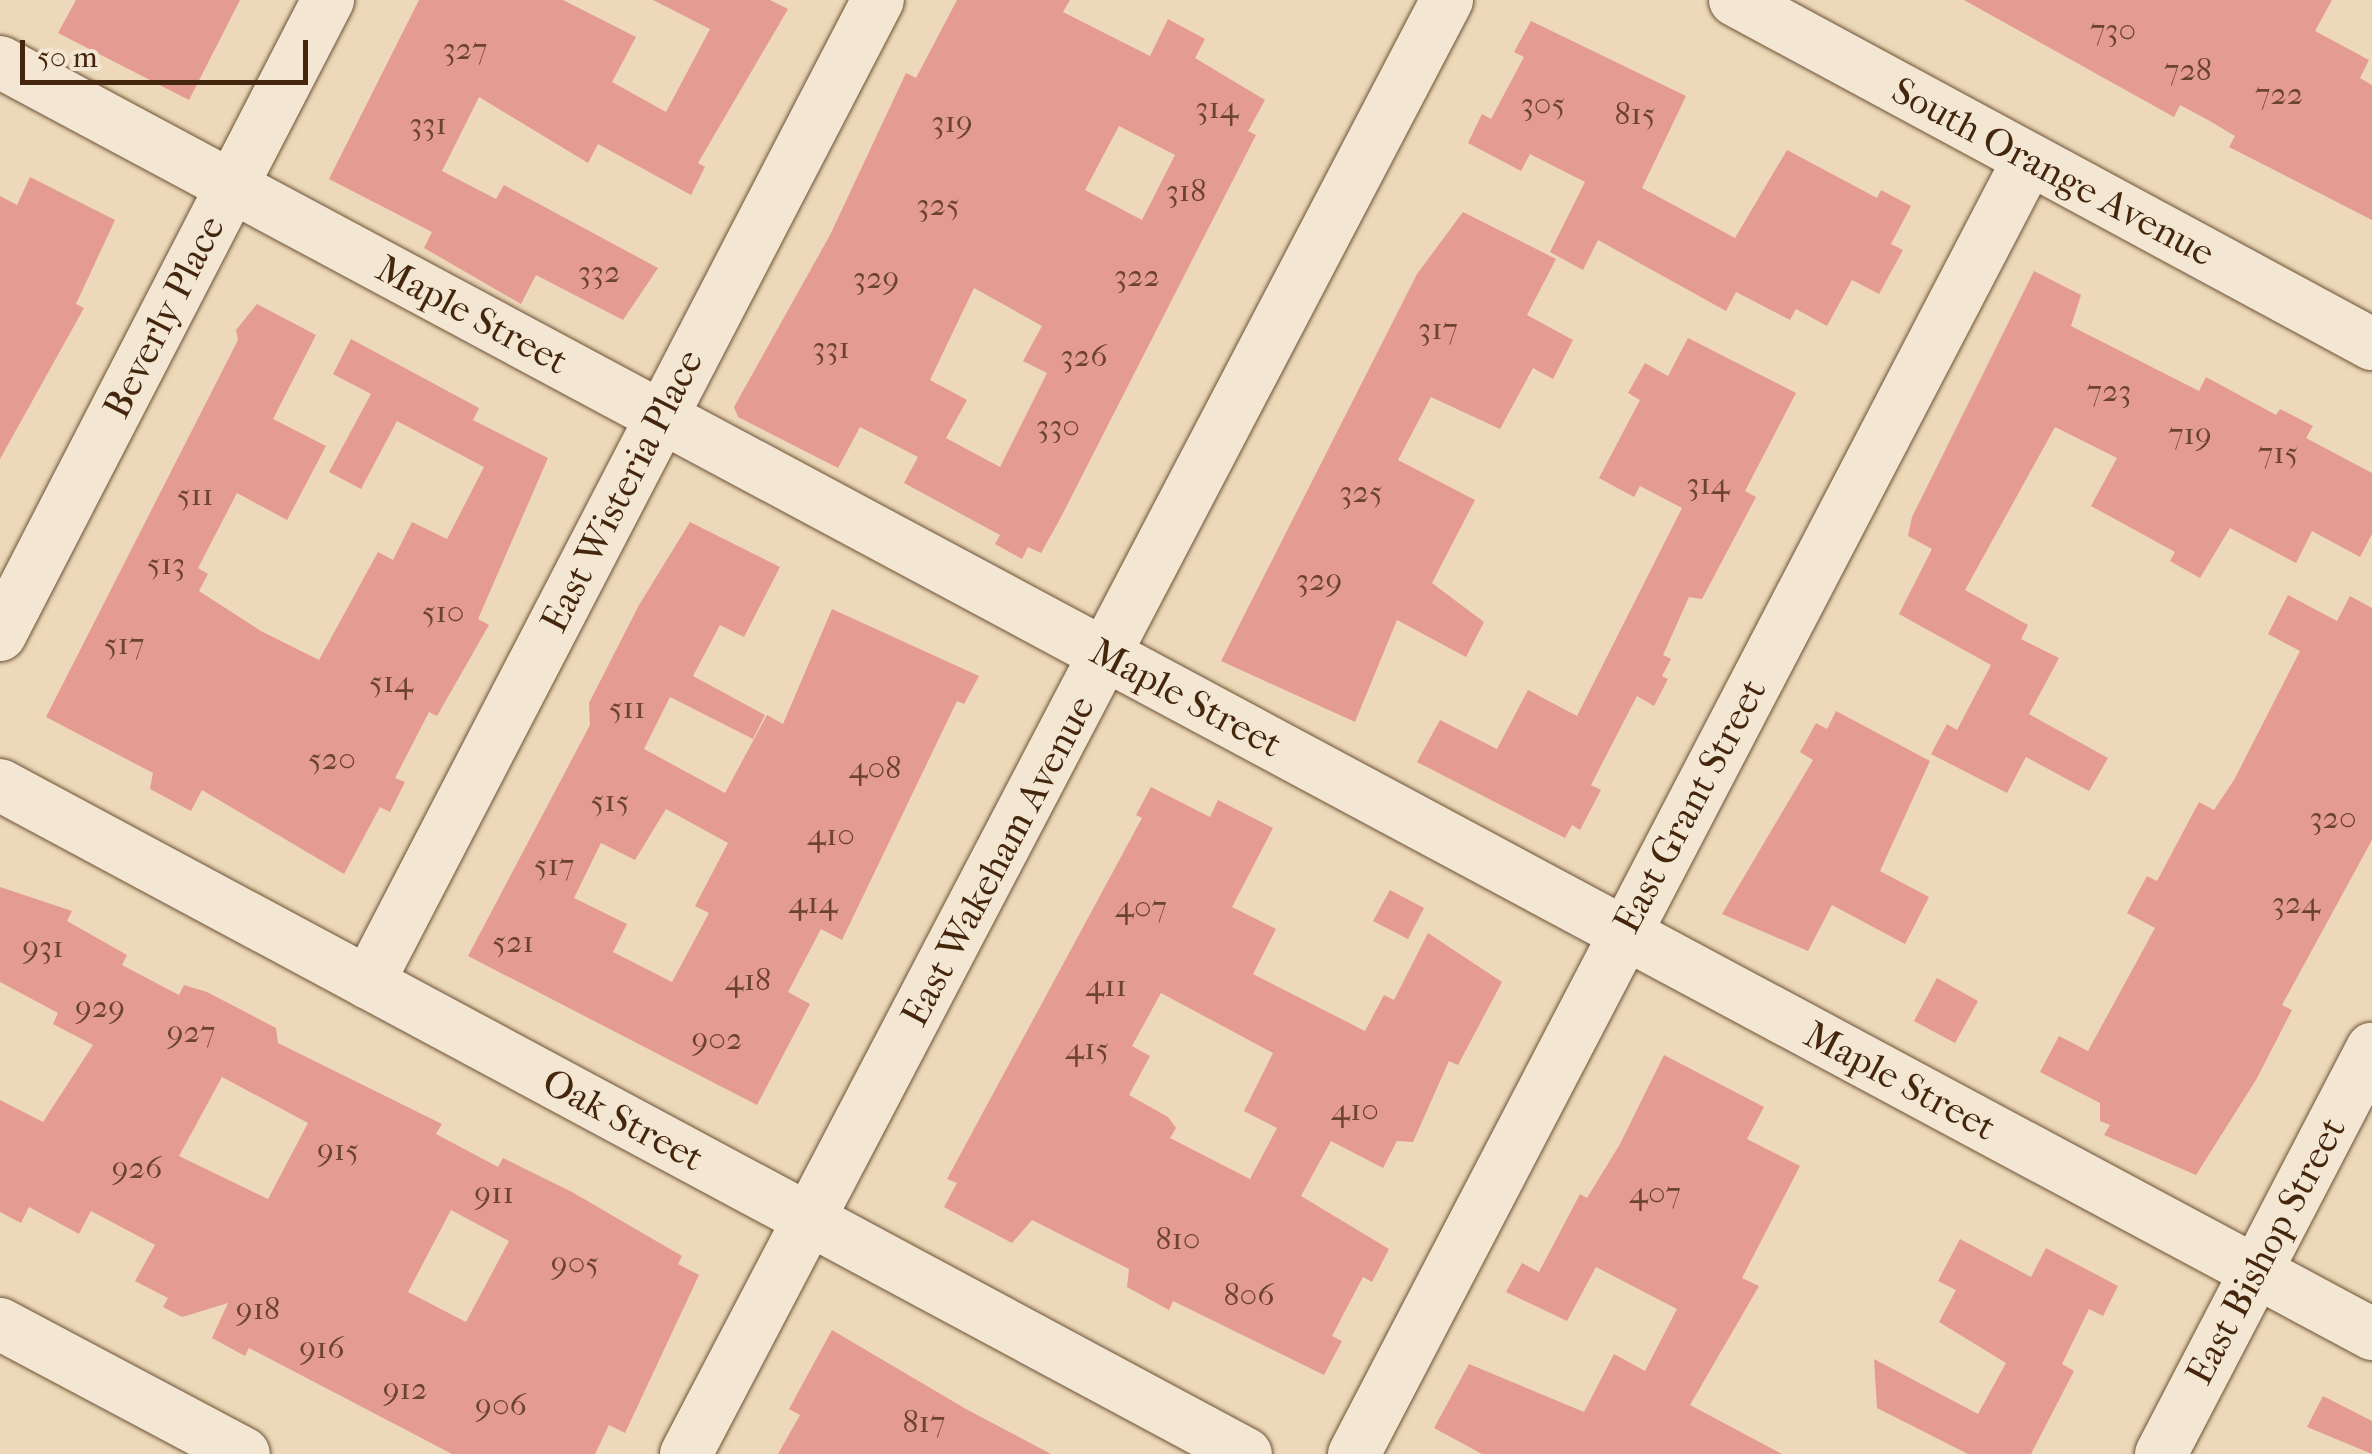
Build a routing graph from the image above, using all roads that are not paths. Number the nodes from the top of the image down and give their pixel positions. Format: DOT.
graph roads {
  1 [pos="328,0"];
  2 [pos="878,0"];
  3 [pos="1446,0"];
  4 [pos="1734,0"];
  5 [pos="0,62"];
  6 [pos="2029,159"];
  7 [pos="231,188"];
  8 [pos="2372,344"];
  9 [pos="661,415"];
  10 [pos="0,635"];
  11 [pos="1106,655"];
  12 [pos="0,785"];
  13 [pos="1624,933"];
  14 [pos="368,982"];
  15 [pos="2372,1049"];
  16 [pos="809,1220"];
  17 [pos="2255,1270"];
  18 [pos="0,1324"];
  19 [pos="2372,1334"];
  20 [pos="244,1454"];
  21 [pos="686,1454"];
  22 [pos="1246,1454"];
  23 [pos="1354,1454"];
  24 [pos="2161,1454"];
  1 -- 7 [label="street, Beverly Place"];
  2 -- 9 [label="street, East Wisteria Place"];
  3 -- 11 [label="street, East Wakeham Avenue"];
  4 -- 6 [label="street, South Orange Avenue"];
  5 -- 7 [label="street, Maple Street"];
  6 -- 8 [label="street, South Orange Avenue"];
  6 -- 13 [label="street, East Grant Street"];
  7 -- 9 [label="street, Maple Street"];
  7 -- 10 [label="street, Beverly Place"];
  9 -- 11 [label="street, Maple Street"];
  9 -- 14 [label="street, East Wisteria Place"];
  11 -- 13 [label="street, Maple Street"];
  11 -- 16 [label="street, East Wakeham Avenue"];
  12 -- 14 [label="street, Oak Street"];
  13 -- 17 [label="street, Maple Street"];
  13 -- 23 [label="street, East Grant Street"];
  14 -- 16 [label="street, Oak Street"];
  15 -- 17 [label="street, East Bishop Street"];
  16 -- 21 [label="street, East Wakeham Avenue"];
  16 -- 22 [label="street, Oak Street"];
  17 -- 19 [label="street, Maple Street"];
  17 -- 24 [label="street, East Bishop Street"];
  18 -- 20 [label="street"];
}
